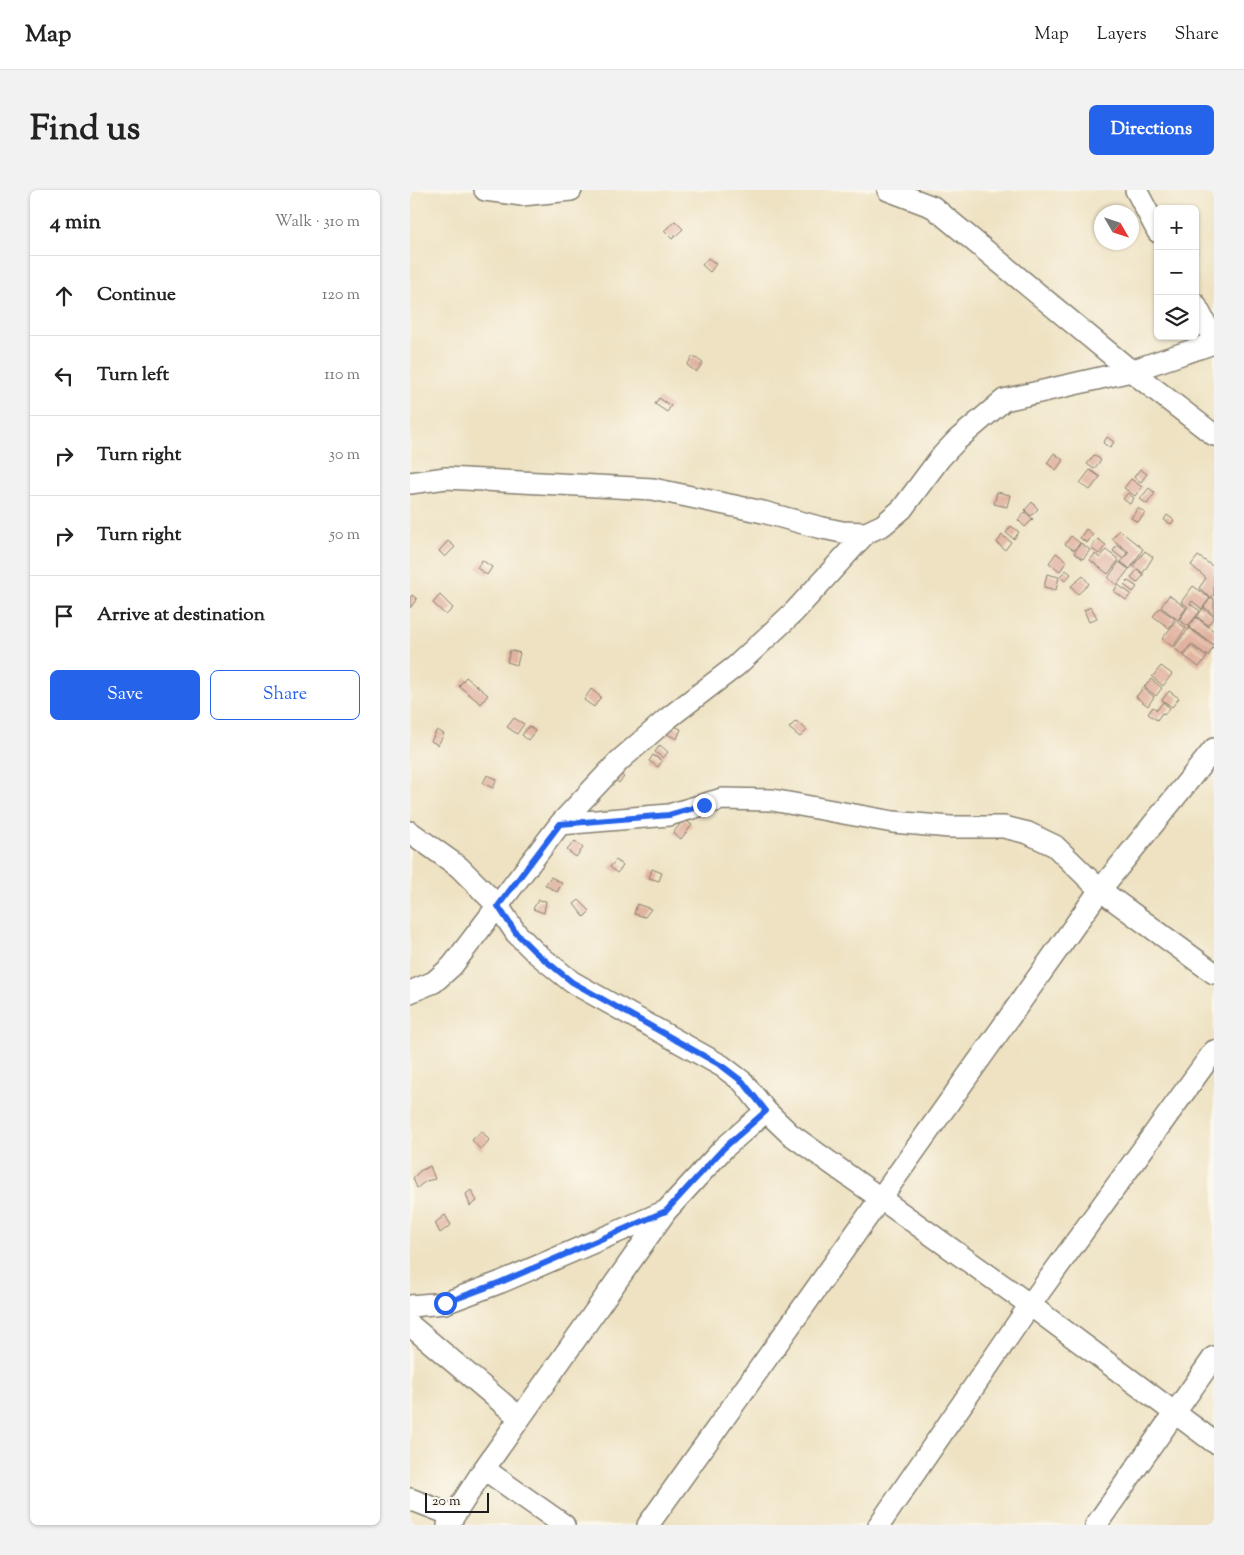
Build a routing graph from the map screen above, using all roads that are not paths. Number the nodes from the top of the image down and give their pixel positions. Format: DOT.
graph roads {
  1 [pos="485,190"];
  2 [pos="571,190"];
  3 [pos="888,190"];
  4 [pos="1136,190"];
  5 [pos="1154,224"];
  6 [pos="1199,312"];
  7 [pos="1214,342"];
  8 [pos="1131,371"];
  9 [pos="1214,435"];
  10 [pos="410,483"];
  11 [pos="866,532"];
  12 [pos="1214,749"];
  13 [pos="560,824"];
  14 [pos="410,832"];
  15 [pos="1100,890"];
  16 [pos="498,906"];
  17 [pos="1214,973"];
  18 [pos="410,992"];
  19 [pos="1214,1051"];
  20 [pos="766,1111"];
  21 [pos="880,1199"];
  22 [pos="666,1211"];
  23 [pos="1030,1305"];
  24 [pos="410,1306"];
  25 [pos="410,1325"];
  26 [pos="1214,1357"];
  27 [pos="1174,1412"];
  28 [pos="520,1418"];
  29 [pos="1214,1442"];
  30 [pos="484,1469"];
  31 [pos="410,1499"];
  32 [pos="451,1521"];
  33 [pos="564,1525"];
  34 [pos="648,1525"];
  35 [pos="879,1525"];
  36 [pos="1096,1525"];
  1 -- 2 [label="street"];
  3 -- 8 [label="street"];
  4 -- 5 [label="street"];
  6 -- 7 [label="street"];
  7 -- 8 [label="street"];
  8 -- 9 [label="street"];
  8 -- 11 [label="street"];
  10 -- 11 [label="street"];
  11 -- 13 [label="street"];
  12 -- 15 [label="street"];
  13 -- 15 [label="street"];
  13 -- 16 [label="street"];
  14 -- 16 [label="street"];
  15 -- 17 [label="street"];
  15 -- 21 [label="street"];
  16 -- 18 [label="street"];
  16 -- 20 [label="street"];
  19 -- 23 [label="street"];
  20 -- 21 [label="street"];
  20 -- 22 [label="street"];
  21 -- 23 [label="street"];
  21 -- 34 [label="street"];
  22 -- 24 [label="street"];
  22 -- 28 [label="street"];
  23 -- 27 [label="street"];
  23 -- 35 [label="street"];
  25 -- 28 [label="street"];
  26 -- 27 [label="street"];
  27 -- 29 [label="street"];
  27 -- 36 [label="street"];
  28 -- 30 [label="street"];
  30 -- 32 [label="street"];
  30 -- 33 [label="street"];
  31 -- 32 [label="street"];
}
